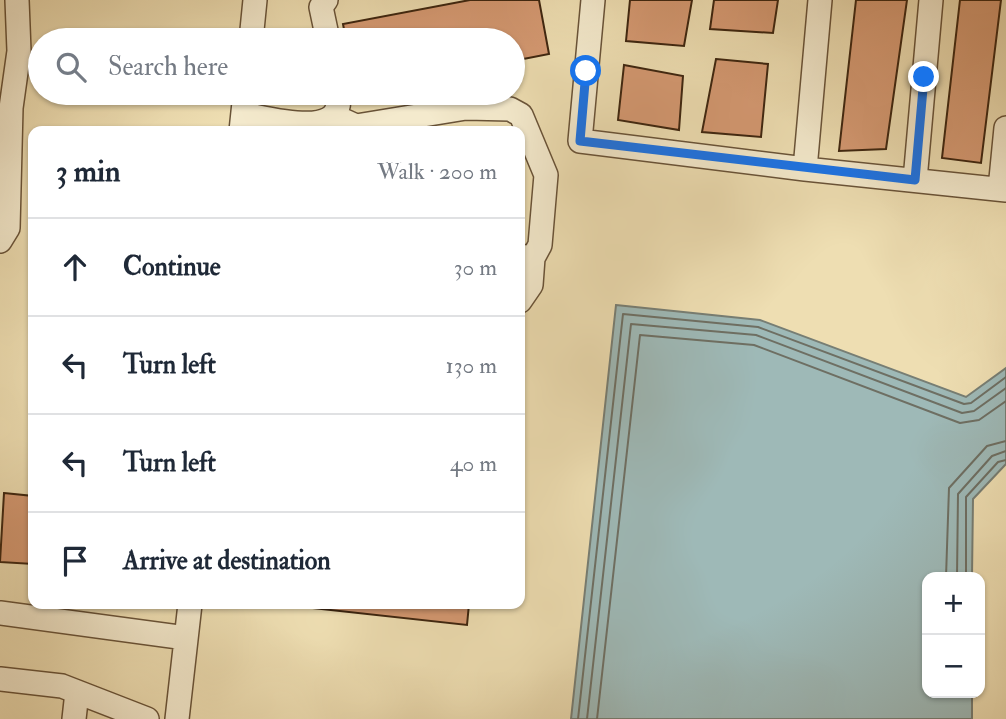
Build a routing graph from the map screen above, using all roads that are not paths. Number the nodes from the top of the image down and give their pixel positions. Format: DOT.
graph roads {
  1 [pos="17,0"];
  2 [pos="255,0"];
  3 [pos="326,0"];
  4 [pos="593,0"];
  5 [pos="820,0"];
  6 [pos="931,0"];
  7 [pos="252,28"];
  8 [pos="325,28"];
  9 [pos="339,105"];
  10 [pos="243,113"];
  11 [pos="334,116"];
  12 [pos="296,126"];
  13 [pos="305,126"];
  14 [pos="1006,128"];
  15 [pos="805,169"];
  16 [pos="915,180"];
  17 [pos="1003,189"];
  18 [pos="0,241"];
  19 [pos="526,257"];
  20 [pos="525,294"];
  21 [pos="189,609"];
  22 [pos="0,613"];
  23 [pos="186,638"];
  24 [pos="0,679"];
  25 [pos="77,692"];
  26 [pos="74,719"];
  27 [pos="147,719"];
  28 [pos="177,719"];
  1 -- 18 [label="street"];
  2 -- 7 [label="street"];
  3 -- 8 [label="street"];
  4 -- 15 [label="street"];
  5 -- 15 [label="street"];
  6 -- 16 [label="street"];
  9 -- 11 [label="street"];
  10 -- 12 [label="street"];
  11 -- 13 [label="street"];
  11 -- 19 [label="street"];
  14 -- 17 [label="street"];
  15 -- 16 [label="street"];
  16 -- 17 [label="street"];
  19 -- 20 [label="street"];
  21 -- 23 [label="street"];
  22 -- 23 [label="street"];
  23 -- 28 [label="street"];
  24 -- 25 [label="street"];
  25 -- 26 [label="street"];
  25 -- 27 [label="street"];
}
